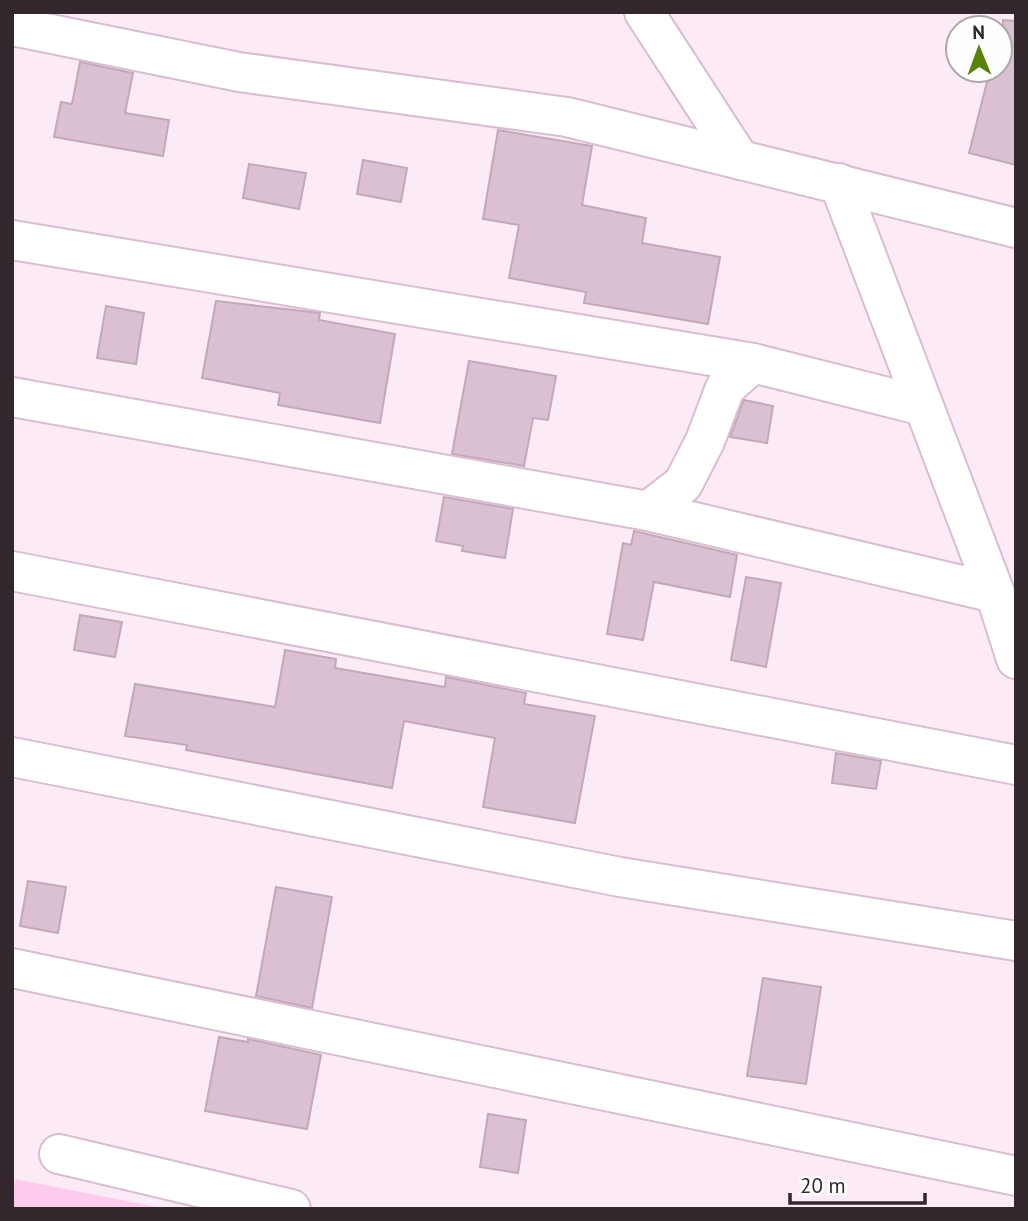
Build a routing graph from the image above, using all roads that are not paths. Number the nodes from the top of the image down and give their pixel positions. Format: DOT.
graph roads {
  1 [pos="644,12"];
  2 [pos="12,26"];
  3 [pos="740,160"];
  4 [pos="839,183"];
  5 [pos="1016,228"];
  6 [pos="12,240"];
  7 [pos="753,363"];
  8 [pos="12,397"];
  9 [pos="923,406"];
  10 [pos="648,511"];
  11 [pos="12,571"];
  12 [pos="995,593"];
  13 [pos="1016,659"];
  14 [pos="12,757"];
  15 [pos="1016,765"];
  16 [pos="1016,941"];
  17 [pos="12,968"];
  18 [pos="59,1154"];
  19 [pos="1016,1176"];
  20 [pos="291,1209"];
  1 -- 3 [label="street"];
  2 -- 3 [label="street"];
  3 -- 4 [label="street"];
  4 -- 5 [label="street"];
  4 -- 9 [label="street"];
  6 -- 7 [label="street"];
  7 -- 9 [label="street"];
  7 -- 10 [label="street"];
  8 -- 10 [label="street"];
  9 -- 12 [label="street"];
  10 -- 12 [label="street"];
  11 -- 15 [label="street"];
  12 -- 13 [label="street"];
  14 -- 16 [label="street"];
  17 -- 19 [label="street"];
  18 -- 20 [label="street"];
}
